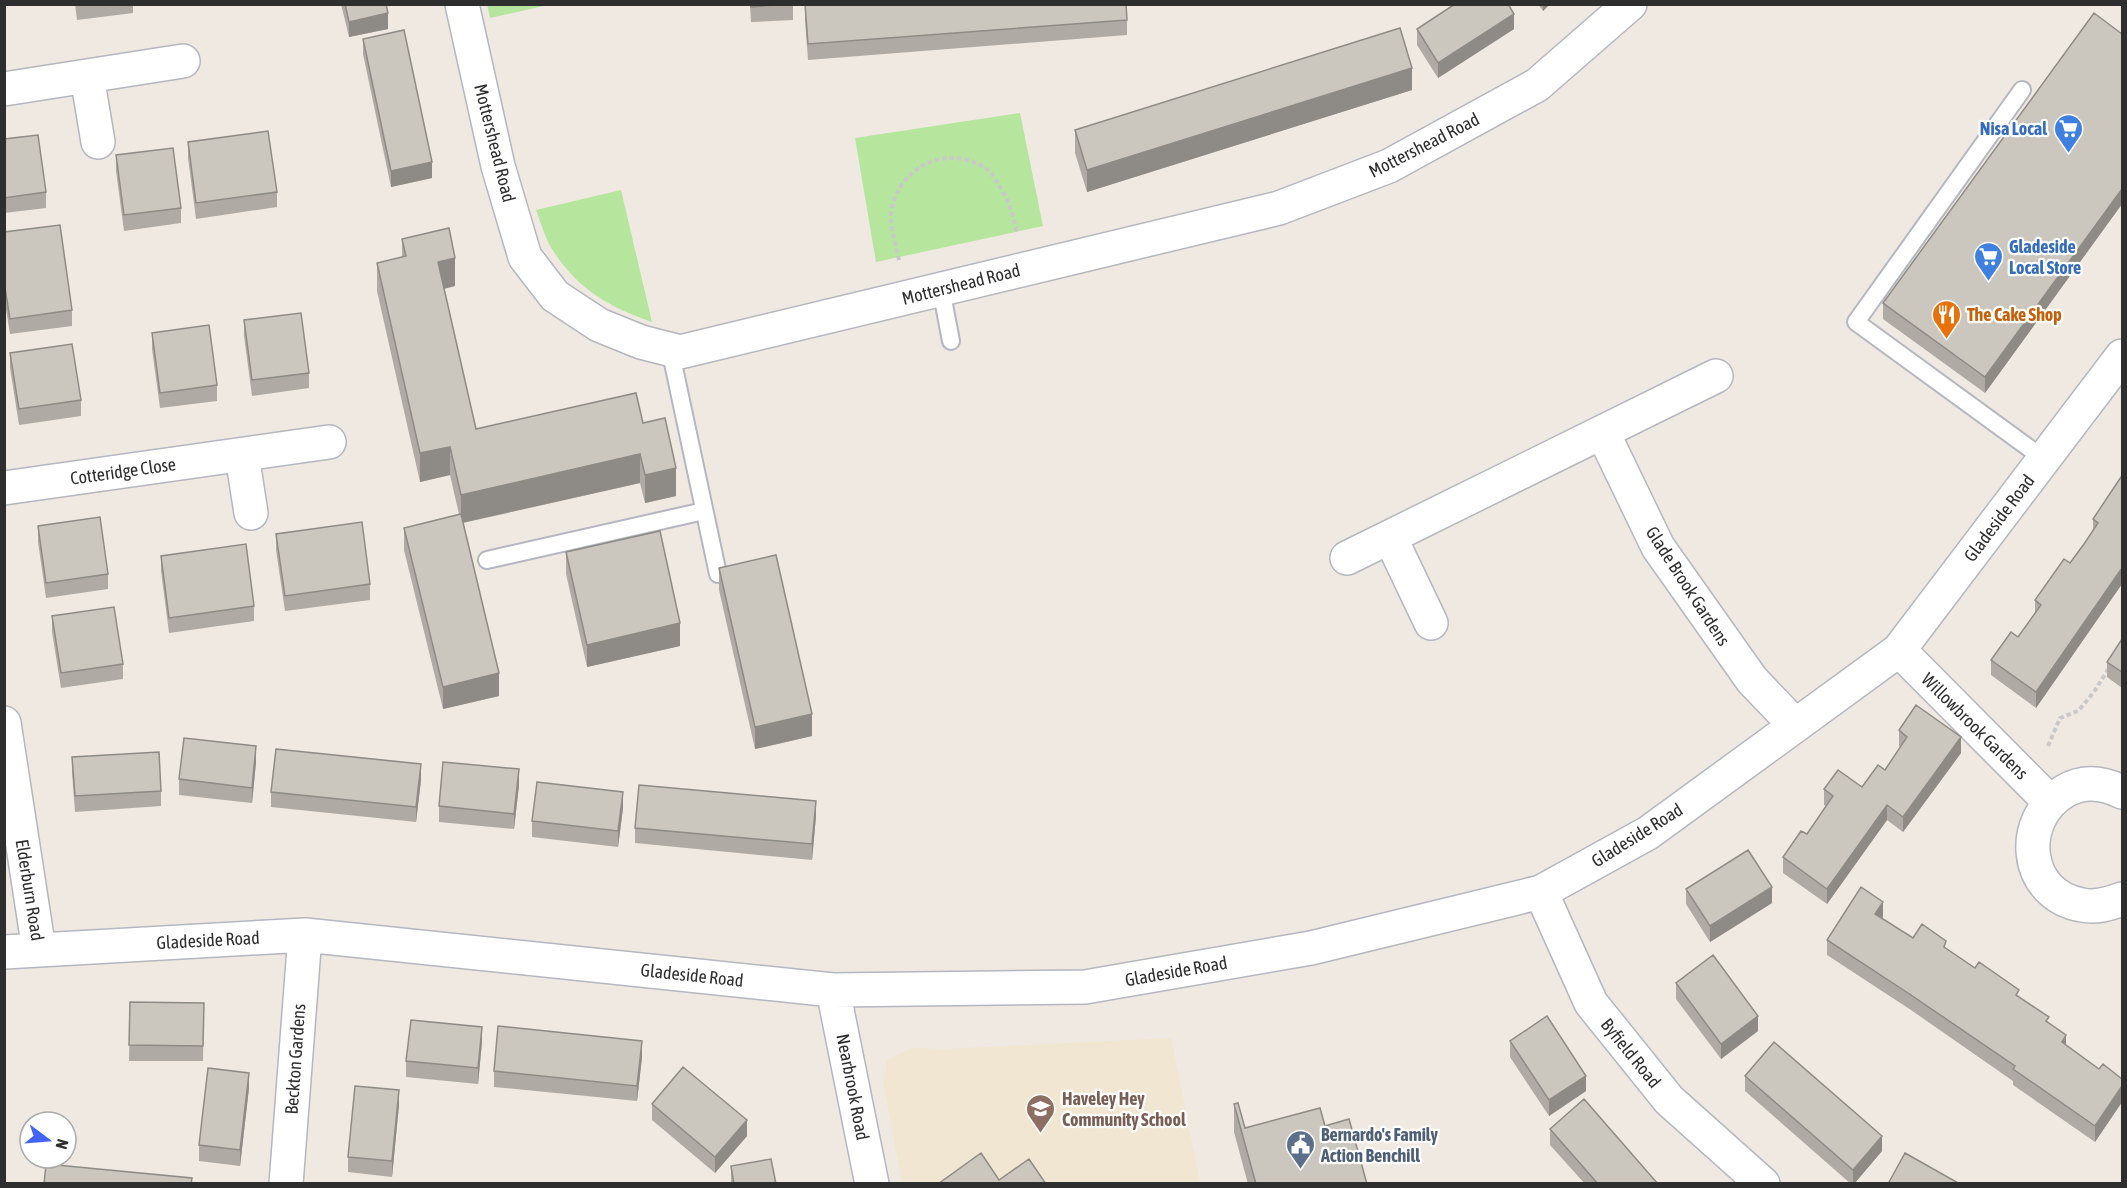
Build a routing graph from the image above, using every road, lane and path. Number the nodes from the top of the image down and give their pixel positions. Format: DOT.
graph roads {
  1 [pos="462,4"];
  2 [pos="1630,4"];
  3 [pos="183,61"];
  4 [pos="87,76"];
  5 [pos="4,89"];
  6 [pos="2022,90"];
  7 [pos="98,142"];
  8 [pos="1025,269"];
  9 [pos="941,289"];
  10 [pos="909,297"];
  11 [pos="951,341"];
  12 [pos="670,350"];
  13 [pos="2122,356"];
  14 [pos="1716,376"];
  15 [pos="1603,433"];
  16 [pos="329,442"];
  17 [pos="242,454"];
  18 [pos="2044,459"];
  19 [pos="4,488"];
  20 [pos="704,511"];
  21 [pos="251,513"];
  22 [pos="1390,537"];
  23 [pos="1347,558"];
  24 [pos="488,560"];
  25 [pos="718,574"];
  26 [pos="1431,623"];
  27 [pos="1899,650"];
  28 [pos="2111,665"];
  29 [pos="4,723"];
  30 [pos="1795,725"];
  31 [pos="2040,791"];
  32 [pos="2122,792"];
  33 [pos="1542,892"];
  34 [pos="2122,899"];
  35 [pos="305,935"];
  36 [pos="39,950"];
  37 [pos="4,952"];
  38 [pos="833,990"];
  39 [pos="286,1184"];
  40 [pos="872,1184"];
  41 [pos="1763,1184"];
  1 -- 12 [label="street, Mottershead Road"];
  2 -- 8 [label="street, Mottershead Road"];
  3 -- 4 [label="street"];
  4 -- 5 [label="street"];
  4 -- 7 [label="street"];
  6 -- 18 [label="lane"];
  8 -- 9 [label="street, Mottershead Road"];
  8 -- 10 [label="path"];
  9 -- 10 [label="street, Mottershead Road"];
  9 -- 11 [label="lane"];
  10 -- 12 [label="street, Mottershead Road"];
  12 -- 20 [label="lane"];
  13 -- 18 [label="street, Gladeside Road"];
  14 -- 15 [label="street"];
  15 -- 22 [label="street"];
  15 -- 30 [label="street, Glade Brook Gardens"];
  16 -- 17 [label="street, Cotteridge Close"];
  17 -- 19 [label="street, Cotteridge Close"];
  17 -- 21 [label="street"];
  18 -- 27 [label="street, Gladeside Road"];
  20 -- 24 [label="lane"];
  20 -- 25 [label="lane"];
  22 -- 23 [label="street"];
  22 -- 26 [label="street"];
  27 -- 30 [label="street, Gladeside Road"];
  27 -- 31 [label="street, Willowbrook Gardens"];
  28 -- 31 [label="path"];
  29 -- 36 [label="street, Elderburn Road"];
  30 -- 33 [label="street, Gladeside Road"];
  31 -- 32 [label="street"];
  31 -- 34 [label="street"];
  33 -- 38 [label="street, Gladeside Road"];
  33 -- 41 [label="street, Byfield Road"];
  35 -- 36 [label="street, Gladeside Road"];
  35 -- 38 [label="street, Gladeside Road"];
  35 -- 39 [label="street, Beckton Gardens"];
  36 -- 37 [label="street, Gladeside Road"];
  38 -- 40 [label="street, Nearbrook Road"];
}
